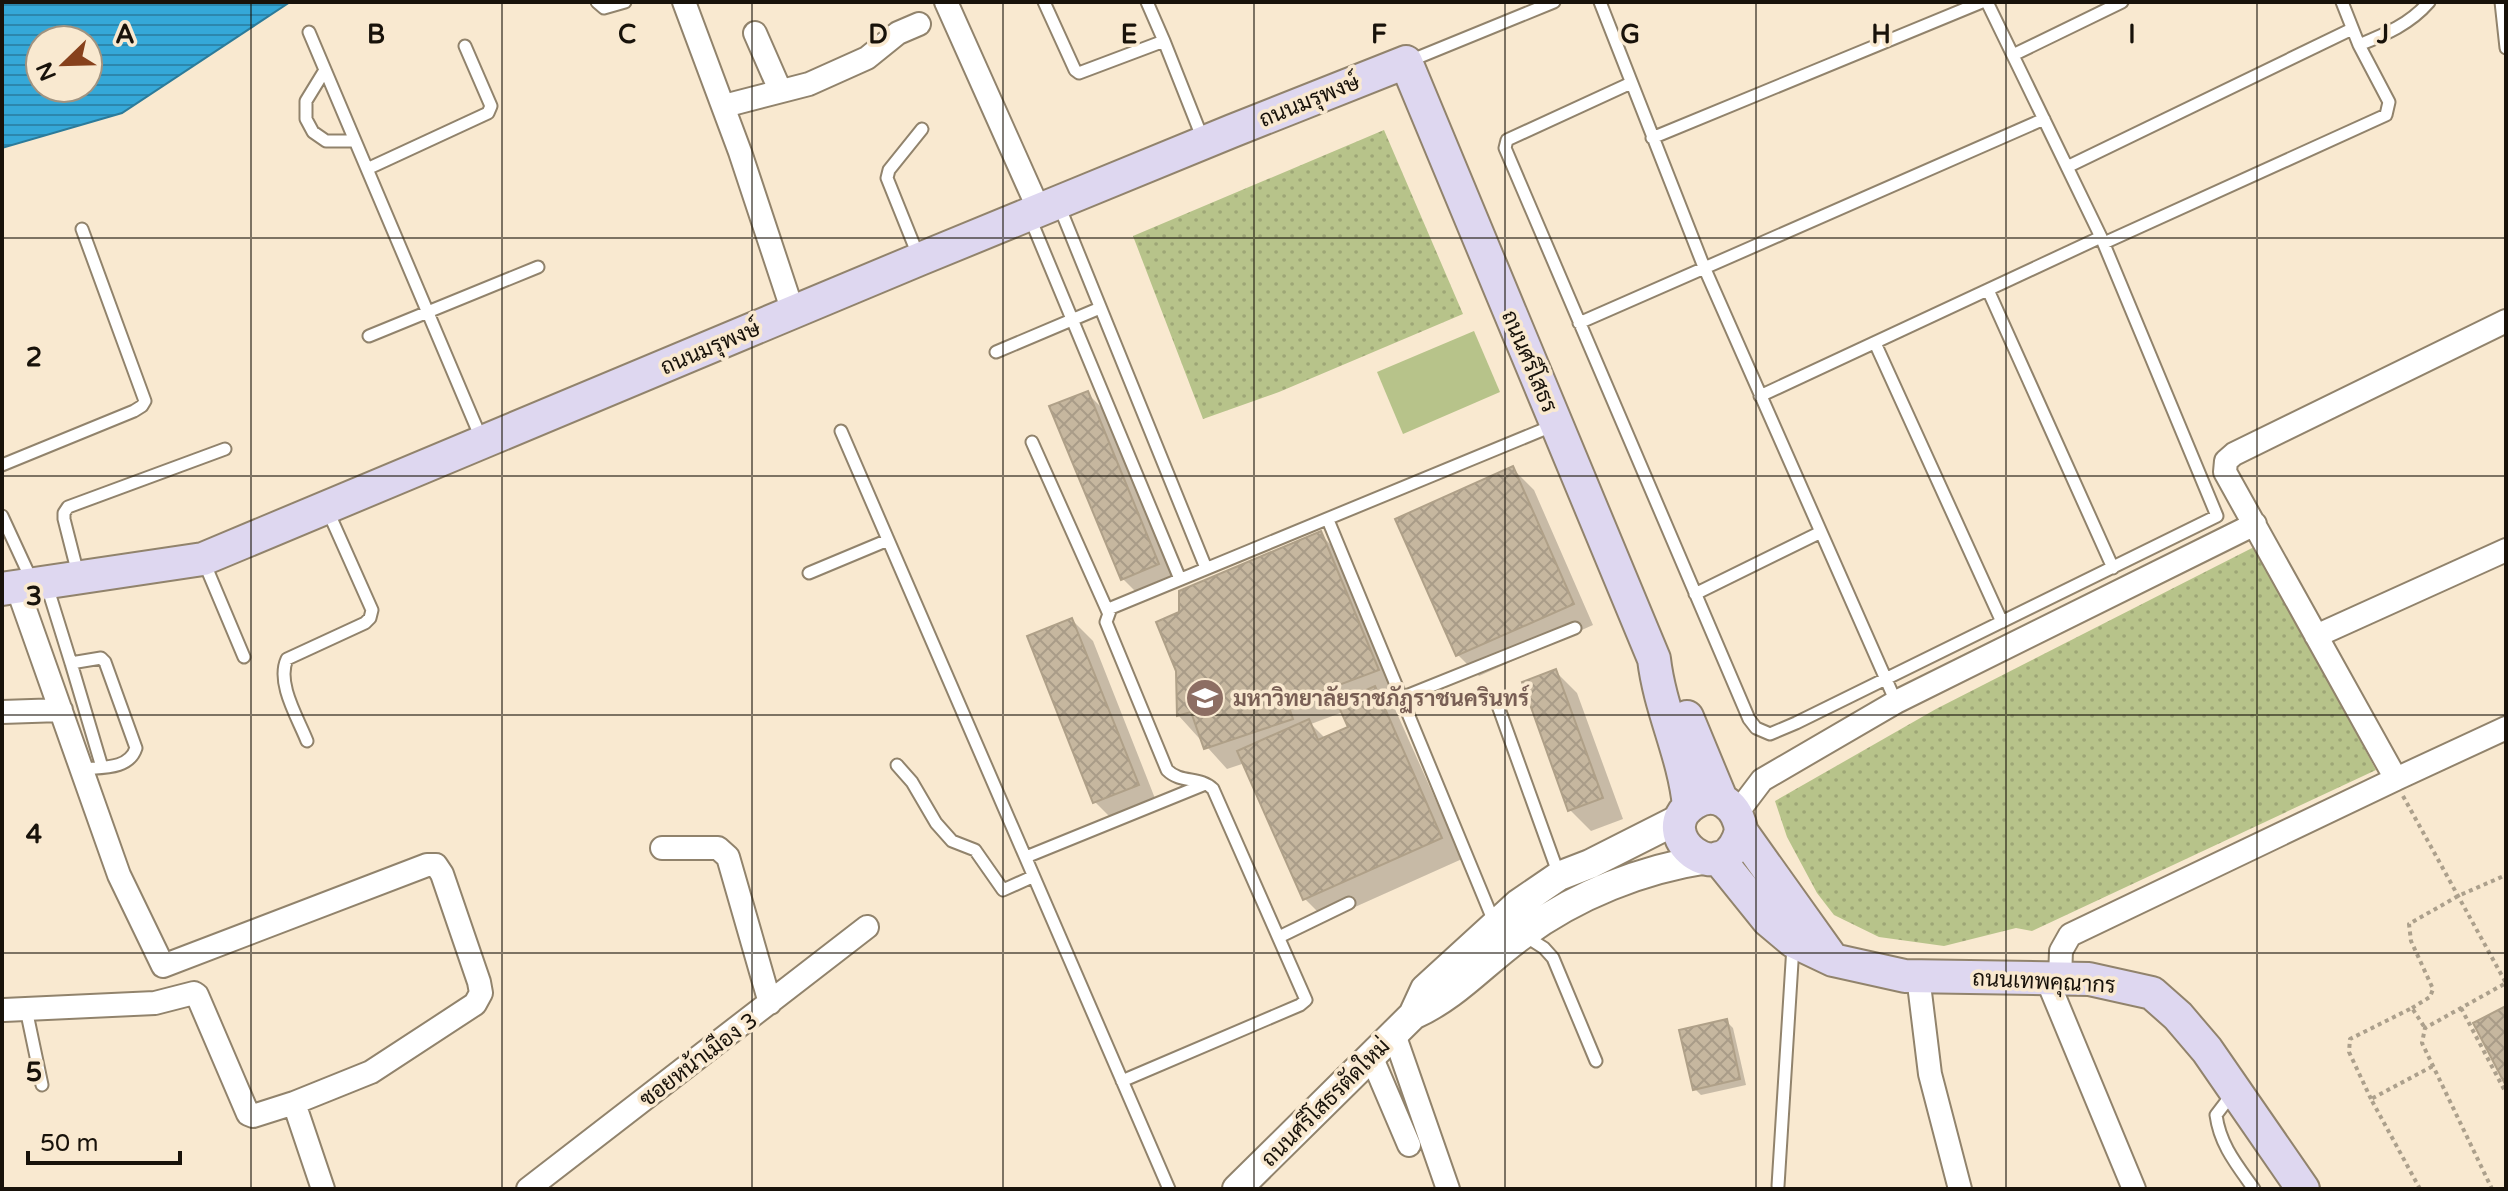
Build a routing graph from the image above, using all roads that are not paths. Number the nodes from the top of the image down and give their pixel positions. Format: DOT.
graph roads {
  1 [pos="597,2"];
  2 [pos="625,2"];
  3 [pos="686,2"];
  4 [pos="946,2"];
  5 [pos="1044,2"];
  6 [pos="1147,2"];
  7 [pos="1554,2"];
  8 [pos="1600,2"];
  9 [pos="1984,2"];
  10 [pos="2122,2"];
  11 [pos="2342,2"];
  12 [pos="2429,2"];
  13 [pos="2501,2"];
  14 [pos="919,24"];
  15 [pos="2352,29"];
  16 [pos="309,32"];
  17 [pos="755,33"];
  18 [pos="1164,41"];
  19 [pos="2359,45"];
  20 [pos="465,46"];
  21 [pos="2506,48"];
  22 [pos="2013,55"];
  23 [pos="1406,62"];
  24 [pos="325,70"];
  25 [pos="1631,83"];
  26 [pos="780,90"];
  27 [pos="724,106"];
  28 [pos="2044,119"];
  29 [pos="922,129"];
  30 [pos="1652,138"];
  31 [pos="355,141"];
  32 [pos="1204,142"];
  33 [pos="2067,167"];
  34 [pos="367,169"];
  35 [pos="1042,209"];
  36 [pos="82,229"];
  37 [pos="2103,240"];
  38 [pos="920,259"];
  39 [pos="538,267"];
  40 [pos="1704,267"];
  41 [pos="1988,290"];
  42 [pos="1100,308"];
  43 [pos="427,312"];
  44 [pos="793,312"];
  45 [pos="1072,320"];
  46 [pos="2506,321"];
  47 [pos="1579,323"];
  48 [pos="369,336"];
  49 [pos="1875,343"];
  50 [pos="996,352"];
  51 [pos="1760,396"];
  52 [pos="1557,424"];
  53 [pos="841,431"];
  54 [pos="483,442"];
  55 [pos="1032,442"];
  56 [pos="225,449"];
  57 [pos="2,465"];
  58 [pos="327,508"];
  59 [pos="2,516"];
  60 [pos="1328,520"];
  61 [pos="2255,524"];
  62 [pos="1821,532"];
  63 [pos="888,540"];
  64 [pos="2506,550"];
  65 [pos="203,559"];
  66 [pos="1206,568"];
  67 [pos="2113,568"];
  68 [pos="809,573"];
  69 [pos="79,579"];
  70 [pos="1180,579"];
  71 [pos="25,586"];
  72 [pos="1695,594"];
  73 [pos="1108,612"];
  74 [pos="2002,622"];
  75 [pos="1575,628"];
  76 [pos="2316,636"];
  77 [pos="244,657"];
  78 [pos="1654,659"];
  79 [pos="71,663"];
  80 [pos="1886,679"];
  81 [pos="1401,698"];
  82 [pos="1896,702"];
  83 [pos="1497,703"];
  84 [pos="61,710"];
  85 [pos="2,712"];
  86 [pos="2506,728"];
  87 [pos="307,741"];
  88 [pos="897,765"];
  89 [pos="92,768"];
  90 [pos="2395,780"];
  91 [pos="1207,783"];
  92 [pos="1685,812"];
  93 [pos="1733,814"];
  94 [pos="662,848"];
  95 [pos="1026,857"];
  96 [pos="1713,859"];
  97 [pos="1559,876"];
  98 [pos="1032,877"];
  99 [pos="1349,903"];
  100 [pos="1495,924"];
  101 [pos="867,927"];
  102 [pos="1522,934"];
  103 [pos="1279,937"];
  104 [pos="1793,941"];
  105 [pos="1833,960"];
  106 [pos="163,966"];
  107 [pos="1918,976"];
  108 [pos="2053,978"];
  109 [pos="177,999"];
  110 [pos="770,1003"];
  111 [pos="15,1010"];
  112 [pos="1403,1025"];
  113 [pos="1371,1056"];
  114 [pos="1596,1061"];
  115 [pos="1122,1081"];
  116 [pos="42,1085"];
  117 [pos="2234,1091"];
  118 [pos="294,1103"];
  119 [pos="1409,1145"];
  120 [pos="1778,1186"];
  121 [pos="323,1189"];
  122 [pos="528,1189"];
  123 [pos="1169,1189"];
  124 [pos="1237,1189"];
  125 [pos="1448,1189"];
  126 [pos="1960,1189"];
  127 [pos="2134,1189"];
  128 [pos="2254,1189"];
  129 [pos="2303,1189"];
  1 -- 2 [label="lane"];
  3 -- 27 [label="street"];
  4 -- 35 [label="street"];
  5 -- 18 [label="lane"];
  6 -- 18 [label="lane"];
  7 -- 23 [label="lane"];
  8 -- 25 [label="lane"];
  9 -- 22 [label="lane"];
  9 -- 30 [label="lane"];
  10 -- 22 [label="lane"];
  11 -- 15 [label="lane"];
  12 -- 19 [label="lane"];
  13 -- 21 [label="lane"];
  14 -- 26 [label="street"];
  15 -- 19 [label="lane"];
  15 -- 33 [label="lane"];
  16 -- 24 [label="lane"];
  17 -- 26 [label="street"];
  18 -- 32 [label="lane"];
  19 -- 37 [label="lane"];
  20 -- 34 [label="lane"];
  22 -- 28 [label="lane"];
  23 -- 32 [label="main road, ถนนมรุพงษ์"];
  23 -- 52 [label="main road, ถนนศรีโสธร"];
  24 -- 31 [label="lane"];
  24 -- 31 [label="lane"];
  25 -- 30 [label="lane"];
  25 -- 47 [label="lane"];
  26 -- 27 [label="street"];
  27 -- 44 [label="street"];
  28 -- 33 [label="lane"];
  28 -- 40 [label="lane"];
  29 -- 38 [label="lane"];
  30 -- 40 [label="lane"];
  31 -- 34 [label="lane"];
  32 -- 35 [label="main road, ถนนมรุพงษ์"];
  33 -- 37 [label="lane"];
  34 -- 43 [label="lane"];
  35 -- 38 [label="main road, ถนนมรุพงษ์"];
  35 -- 42 [label="lane"];
  35 -- 45 [label="lane"];
  36 -- 57 [label="lane"];
  37 -- 41 [label="lane"];
  37 -- 67 [label="lane"];
  38 -- 44 [label="main road, ถนนมรุพงษ์"];
  39 -- 43 [label="lane"];
  40 -- 47 [label="lane"];
  40 -- 51 [label="lane"];
  41 -- 49 [label="lane"];
  41 -- 67 [label="lane"];
  42 -- 45 [label="lane"];
  42 -- 66 [label="lane"];
  43 -- 48 [label="lane"];
  43 -- 54 [label="lane"];
  44 -- 54 [label="main road, ถนนมรุพงษ์"];
  45 -- 50 [label="lane"];
  45 -- 70 [label="lane"];
  46 -- 61 [label="street"];
  47 -- 72 [label="lane"];
  49 -- 51 [label="lane"];
  49 -- 74 [label="lane"];
  51 -- 62 [label="lane"];
  52 -- 60 [label="lane"];
  52 -- 78 [label="main road, ถนนศรีโสธร"];
  53 -- 63 [label="lane"];
  54 -- 58 [label="main road, ถนนมรุพงษ์"];
  55 -- 73 [label="lane"];
  56 -- 69 [label="lane"];
  58 -- 65 [label="main road, ถนนมรุพงษ์"];
  58 -- 87 [label="lane"];
  59 -- 71 [label="lane"];
  60 -- 66 [label="lane"];
  60 -- 81 [label="lane"];
  61 -- 76 [label="street"];
  61 -- 82 [label="street"];
  62 -- 72 [label="lane"];
  62 -- 80 [label="lane"];
  63 -- 68 [label="lane"];
  63 -- 95 [label="lane"];
  64 -- 76 [label="street"];
  65 -- 69 [label="main road, ถนนมรุพงษ์"];
  65 -- 77 [label="lane"];
  66 -- 70 [label="lane"];
  67 -- 74 [label="lane"];
  69 -- 71 [label="main road, ถนนมรุพงษ์"];
  70 -- 73 [label="lane"];
  71 -- 79 [label="lane"];
  71 -- 84 [label="street"];
  72 -- 80 [label="lane"];
  73 -- 91 [label="lane"];
  74 -- 80 [label="lane"];
  75 -- 81 [label="lane"];
  76 -- 90 [label="street"];
  78 -- 92 [label="main road, ถนนศรีโสธร"];
  78 -- 93 [label="main road, ถนนศรีโสธร"];
  79 -- 89 [label="lane"];
  79 -- 89 [label="lane"];
  80 -- 82 [label="lane"];
  81 -- 100 [label="lane"];
  82 -- 93 [label="street"];
  83 -- 97 [label="lane"];
  84 -- 85 [label="street"];
  84 -- 89 [label="street"];
  86 -- 90 [label="street"];
  88 -- 98 [label="lane"];
  89 -- 106 [label="street"];
  90 -- 108 [label="street"];
  91 -- 95 [label="lane"];
  91 -- 103 [label="lane"];
  92 -- 93 [label="main road"];
  92 -- 96 [label="main road"];
  92 -- 97 [label="street, ถนนศรีโสธรตัดใหม่"];
  93 -- 96 [label="main road"];
  93 -- 105 [label="main road"];
  94 -- 110 [label="street"];
  95 -- 98 [label="lane"];
  96 -- 102 [label="street, ถนนศรีโสธรตัดใหม่"];
  96 -- 104 [label="main road, ถนนเทพคุณากร"];
  97 -- 100 [label="street, ถนนศรีโสธรตัดใหม่"];
  98 -- 115 [label="lane"];
  99 -- 103 [label="lane"];
  100 -- 112 [label="street, ถนนศรีโสธรตัดใหม่"];
  101 -- 110 [label="street, ซอยหน้าเมือง 3"];
  102 -- 112 [label="street, ถนนศรีโสธรตัดใหม่"];
  102 -- 114 [label="lane"];
  103 -- 115 [label="lane"];
  104 -- 105 [label="main road, ถนนเทพคุณากร"];
  104 -- 120 [label="lane"];
  105 -- 107 [label="main road, ถนนเทพคุณากร"];
  106 -- 109 [label="street"];
  106 -- 118 [label="street"];
  107 -- 108 [label="main road, ถนนเทพคุณากร"];
  107 -- 126 [label="street"];
  108 -- 117 [label="main road, ถนนเทพคุณากร"];
  108 -- 127 [label="street"];
  109 -- 111 [label="street"];
  109 -- 118 [label="street"];
  110 -- 122 [label="street, ซอยหน้าเมือง 3"];
  111 -- 116 [label="lane"];
  112 -- 113 [label="street, ถนนศรีโสธรตัดใหม่"];
  112 -- 125 [label="street"];
  113 -- 119 [label="street"];
  113 -- 124 [label="street, ถนนศรีโสธรตัดใหม่"];
  115 -- 123 [label="lane"];
  117 -- 128 [label="lane"];
  117 -- 129 [label="main road, ถนนเทพคุณากร"];
  118 -- 121 [label="street"];
}
